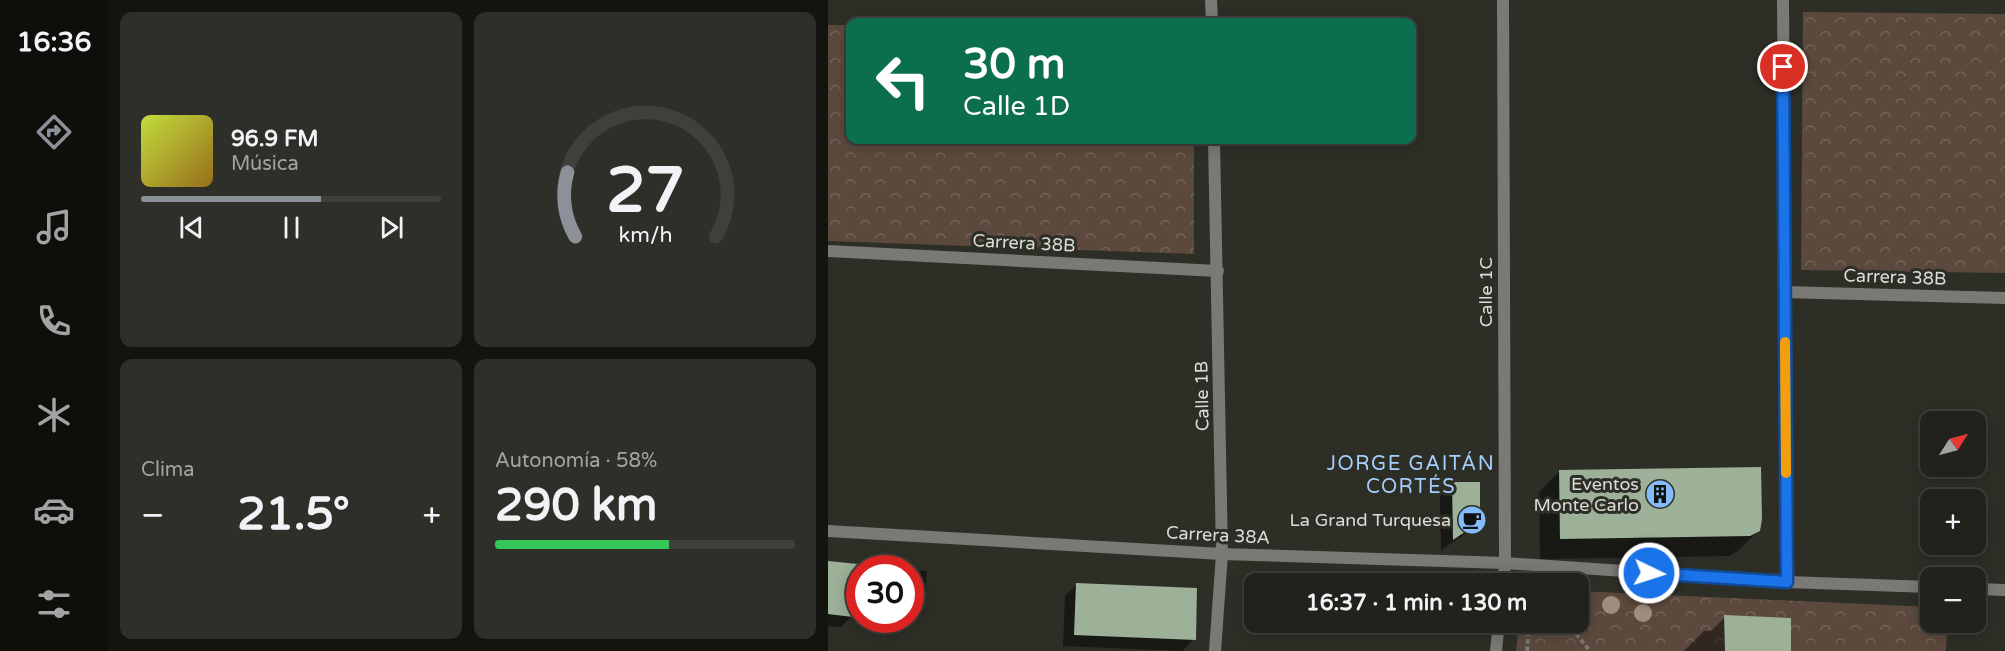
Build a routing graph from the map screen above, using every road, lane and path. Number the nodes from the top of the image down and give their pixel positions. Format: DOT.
graph roads {
  1 [pos="1211,0"];
  2 [pos="1503,0"];
  3 [pos="1783,0"];
  4 [pos="1212,18"];
  5 [pos="1214,144"];
  6 [pos="828,251"];
  7 [pos="1218,271"];
  8 [pos="1785,292"];
  9 [pos="2005,298"];
  10 [pos="828,531"];
  11 [pos="1222,554"];
  12 [pos="1505,563"];
  13 [pos="1504,573"];
  14 [pos="1787,582"];
  15 [pos="1920,587"];
  16 [pos="1986,589"];
  17 [pos="2005,590"];
  18 [pos="1498,633"];
  19 [pos="1528,633"];
  20 [pos="1576,633"];
  21 [pos="1215,651"];
  22 [pos="1496,651"];
  23 [pos="1527,651"];
  24 [pos="1590,651"];
  1 -- 4 [label="street"];
  2 -- 12 [label="street, Calle 1C"];
  3 -- 8 [label="street"];
  5 -- 7 [label="street, Calle 1B"];
  6 -- 7 [label="street, Carrera 38B"];
  7 -- 11 [label="street, Calle 1B"];
  8 -- 9 [label="street, Carrera 38B"];
  8 -- 14 [label="street"];
  10 -- 11 [label="street, Carrera 38A"];
  11 -- 12 [label="street, Carrera 38A"];
  11 -- 21 [label="street, Calle 1B"];
  12 -- 13 [label="street, Calle 1C"];
  12 -- 14 [label="street, Carrera 38A"];
  14 -- 15 [label="street, Carrera 38A"];
  16 -- 17 [label="street"];
  18 -- 22 [label="street"];
  19 -- 23 [label="path"];
  20 -- 24 [label="path"];
}
